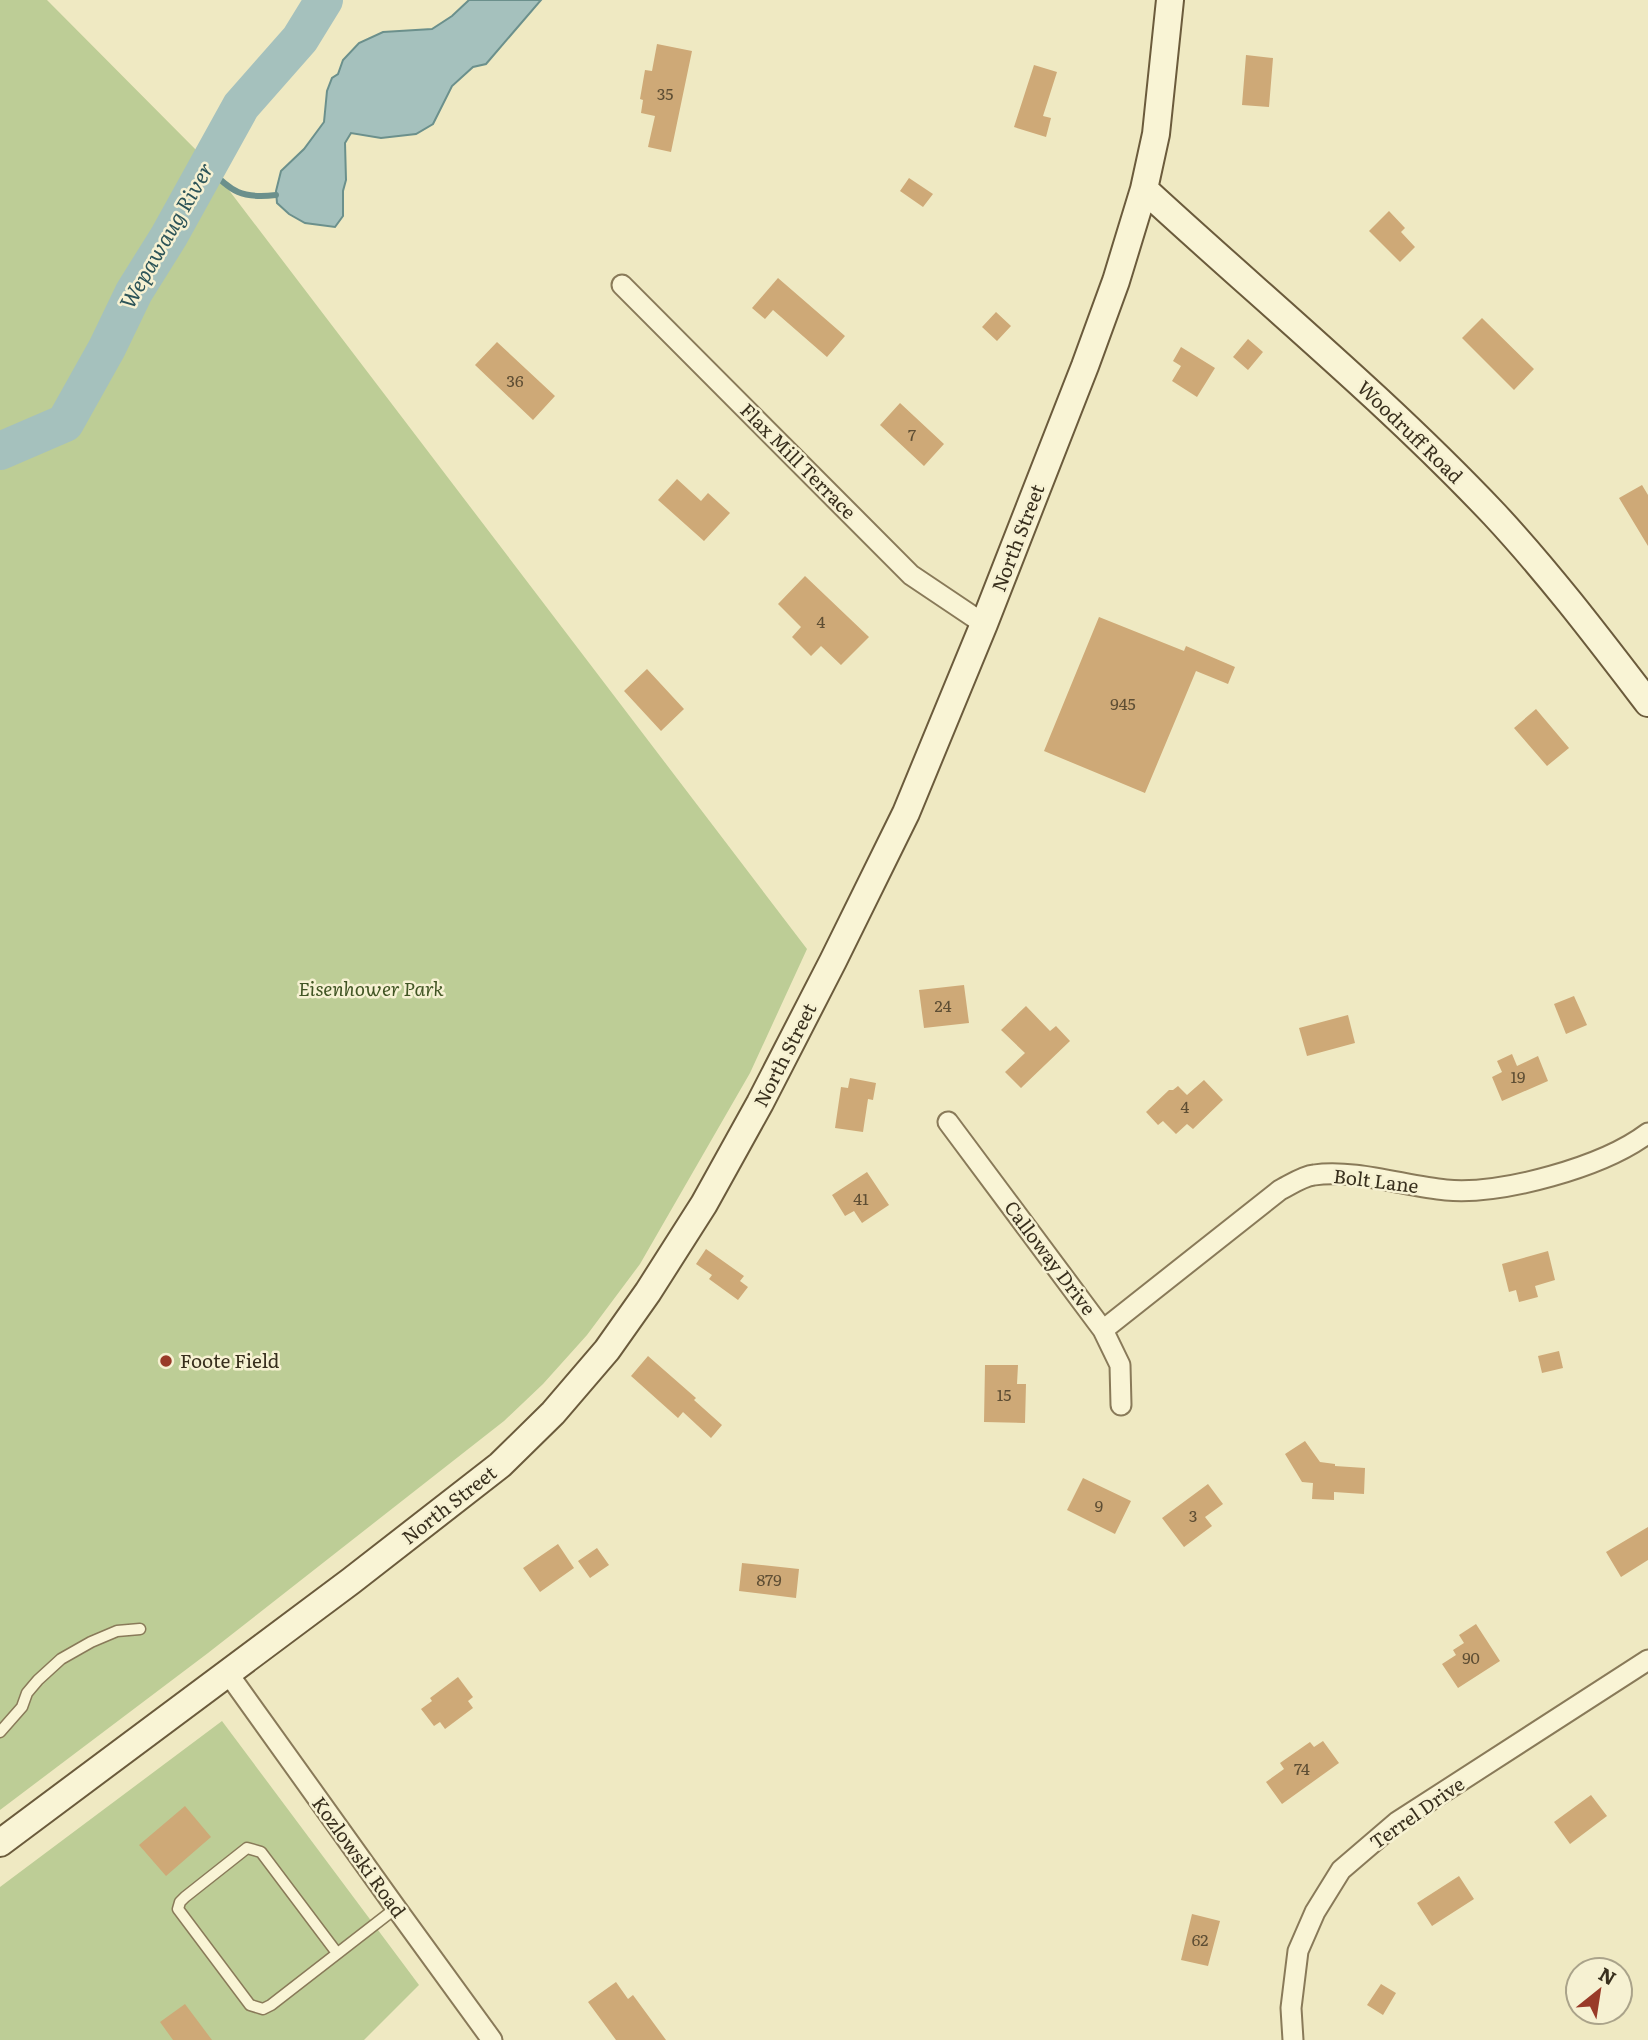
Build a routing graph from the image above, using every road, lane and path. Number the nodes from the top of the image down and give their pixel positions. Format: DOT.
graph roads {
  1 [pos="1170,0"];
  2 [pos="1144,189"];
  3 [pos="622,285"];
  4 [pos="984,624"];
  5 [pos="1648,703"];
  6 [pos="948,1122"];
  7 [pos="1648,1133"];
  8 [pos="1103,1330"];
  9 [pos="1121,1405"];
  10 [pos="140,1629"];
  11 [pos="1648,1660"];
  12 [pos="227,1672"];
  13 [pos="0,1732"];
  14 [pos="0,1843"];
  15 [pos="396,1909"];
  16 [pos="337,1953"];
  17 [pos="492,2040"];
  18 [pos="1293,2040"];
  1 -- 2 [label="main road, North Street"];
  2 -- 4 [label="main road, North Street"];
  2 -- 5 [label="main road, Woodruff Road"];
  3 -- 4 [label="street, Flax Mill Terrace"];
  4 -- 12 [label="main road, North Street"];
  6 -- 8 [label="street, Calloway Drive"];
  7 -- 8 [label="street, Bolt Lane"];
  8 -- 9 [label="street, Calloway Drive"];
  10 -- 13 [label="lane"];
  11 -- 18 [label="street, Terrel Drive"];
  12 -- 14 [label="main road, North Street"];
  12 -- 15 [label="street, Kozlowski Road"];
  15 -- 16 [label="lane"];
  15 -- 17 [label="street, Kozlowski Road"];
  16 -- 16 [label="lane"];
}
